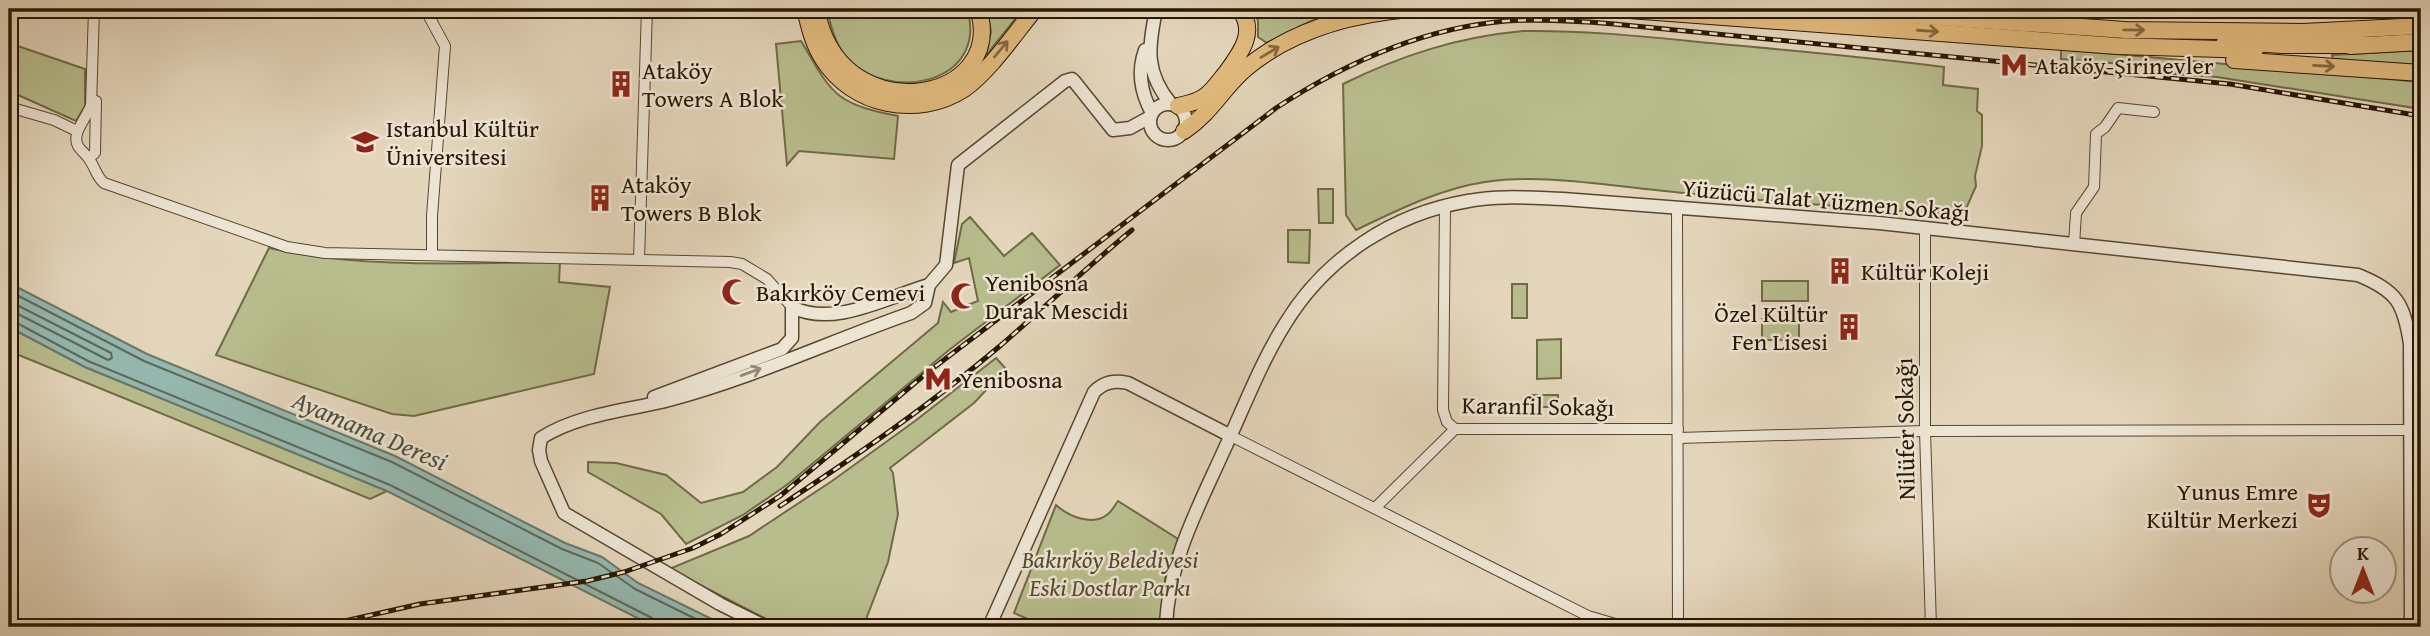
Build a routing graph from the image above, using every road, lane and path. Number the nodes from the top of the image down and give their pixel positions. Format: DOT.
graph roads {
  1 [pos="94,9"];
  2 [pos="100,9"];
  3 [pos="425,9"];
  4 [pos="647,9"];
  5 [pos="805,9"];
  6 [pos="816,9"];
  7 [pos="978,9"];
  8 [pos="1035,9"];
  9 [pos="1156,9"];
  10 [pos="1239,9"];
  11 [pos="1409,9"];
  12 [pos="1616,9"];
  13 [pos="1822,9"];
  14 [pos="2421,26"];
  15 [pos="2161,31"];
  16 [pos="1151,36"];
  17 [pos="2421,42"];
  18 [pos="2363,45"];
  19 [pos="2159,48"];
  20 [pos="2421,73"];
  21 [pos="959,84"];
  22 [pos="1174,105"];
  23 [pos="9,107"];
  24 [pos="2154,112"];
  25 [pos="1151,115"];
  26 [pos="77,131"];
  27 [pos="1184,131"];
  28 [pos="89,158"];
  29 [pos="1446,206"];
  30 [pos="1677,208"];
  31 [pos="1924,230"];
  32 [pos="2074,245"];
  33 [pos="432,252"];
  34 [pos="639,256"];
  35 [pos="929,285"];
  36 [pos="792,307"];
  37 [pos="792,338"];
  38 [pos="803,352"];
  39 [pos="638,405"];
  40 [pos="1455,429"];
  41 [pos="2410,430"];
  42 [pos="1925,431"];
  43 [pos="1678,433"];
  44 [pos="1231,436"];
  45 [pos="1375,509"];
  46 [pos="2099,626"];
  47 [pos="766,627"];
  48 [pos="989,627"];
  49 [pos="1166,627"];
  50 [pos="1636,627"];
  51 [pos="1678,627"];
  52 [pos="1913,627"];
  53 [pos="1931,627"];
  54 [pos="2243,627"];
  55 [pos="2411,627"];
  1 -- 26 [label="street"];
  2 -- 28 [label="street"];
  3 -- 33 [label="street"];
  4 -- 34 [label="street"];
  5 -- 21 [label="main road"];
  6 -- 21 [label="main road"];
  7 -- 21 [label="main road"];
  21 -- 8 [label="main road, one-way"];
  9 -- 16 [label="street"];
  10 -- 22 [label="main road"];
  27 -- 11 [label="main road, one-way"];
  12 -- 19 [label="main road, one-way"];
  13 -- 15 [label="main road, one-way"];
  14 -- 15 [label="main road"];
  15 -- 18 [label="main road"];
  16 -- 22 [label="street"];
  16 -- 25 [label="street"];
  17 -- 18 [label="main road"];
  18 -- 19 [label="main road"];
  19 -- 20 [label="main road, one-way"];
  22 -- 25 [label="street"];
  22 -- 27 [label="street"];
  23 -- 26 [label="street"];
  24 -- 32 [label="street"];
  25 -- 27 [label="street"];
  25 -- 35 [label="street"];
  26 -- 28 [label="street"];
  28 -- 33 [label="street"];
  29 -- 30 [label="street, Yüzücü Talat Yüzmen Sokağı"];
  29 -- 40 [label="street, Karanfil Sokağı"];
  29 -- 44 [label="street, Yüzücü Talat Yüzmen Sokağı"];
  30 -- 31 [label="street, Yüzücü Talat Yüzmen Sokağı"];
  30 -- 43 [label="street"];
  31 -- 32 [label="street, Yüzücü Talat Yüzmen Sokağı"];
  31 -- 42 [label="street, Nilüfer Sokağı"];
  32 -- 41 [label="street, Yüzücü Talat Yüzmen Sokağı"];
  33 -- 34 [label="street"];
  34 -- 36 [label="street"];
  35 -- 36 [label="street"];
  35 -- 38 [label="street"];
  36 -- 37 [label="street"];
  37 -- 38 [label="street"];
  37 -- 39 [label="street"];
  39 -- 38 [label="street, one-way"];
  39 -- 47 [label="street"];
  40 -- 43 [label="street, Karanfil Sokağı"];
  40 -- 45 [label="street"];
  41 -- 42 [label="street, Karanfil Sokağı"];
  41 -- 55 [label="street, Yüzücü Talat Yüzmen Sokağı"];
  42 -- 43 [label="street, Karanfil Sokağı"];
  42 -- 53 [label="street, Nilüfer Sokağı"];
  43 -- 51 [label="street"];
  44 -- 45 [label="street"];
  44 -- 48 [label="street"];
  44 -- 49 [label="street, Yüzücü Talat Yüzmen Sokağı"];
  45 -- 50 [label="street"];
  46 -- 53 [label="street"];
  46 -- 54 [label="street"];
  52 -- 53 [label="street"];
}
